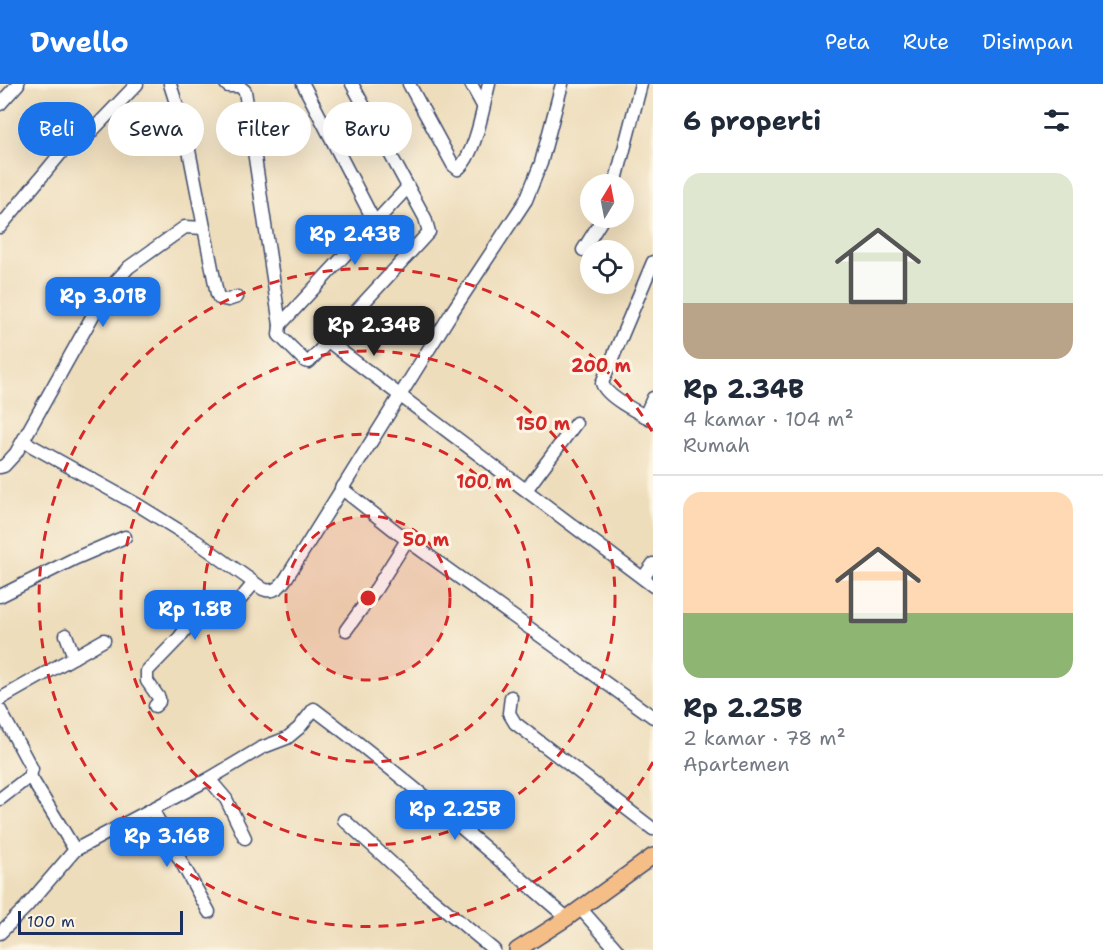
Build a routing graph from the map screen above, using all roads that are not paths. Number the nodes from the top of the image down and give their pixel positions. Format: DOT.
graph roads {
  1 [pos="18,84"];
  2 [pos="137,84"];
  3 [pos="170,84"];
  4 [pos="225,84"];
  5 [pos="303,84"];
  6 [pos="352,84"];
  7 [pos="409,84"];
  8 [pos="471,84"];
  9 [pos="489,84"];
  10 [pos="562,84"];
  11 [pos="642,84"];
  12 [pos="653,87"];
  13 [pos="0,104"];
  14 [pos="483,106"];
  15 [pos="618,174"];
  16 [pos="408,187"];
  17 [pos="375,223"];
  18 [pos="0,227"];
  19 [pos="204,228"];
  20 [pos="653,262"];
  21 [pos="237,297"];
  22 [pos="280,325"];
  23 [pos="329,342"];
  24 [pos="401,396"];
  25 [pos="653,398"];
  26 [pos="649,418"];
  27 [pos="576,423"];
  28 [pos="23,441"];
  29 [pos="0,468"];
  30 [pos="341,488"];
  31 [pos="526,490"];
  32 [pos="125,537"];
  33 [pos="406,540"];
  34 [pos="653,564"];
  35 [pos="648,582"];
  36 [pos="254,583"];
  37 [pos="0,596"];
  38 [pos="346,630"];
  39 [pos="66,635"];
  40 [pos="104,640"];
  41 [pos="74,657"];
  42 [pos="511,697"];
  43 [pos="0,699"];
  44 [pos="155,706"];
  45 [pos="0,710"];
  46 [pos="653,717"];
  47 [pos="30,776"];
  48 [pos="209,779"];
  49 [pos="0,799"];
  50 [pos="152,809"];
  51 [pos="344,820"];
  52 [pos="653,829"];
  53 [pos="245,838"];
  54 [pos="75,850"];
  55 [pos="653,856"];
  56 [pos="209,912"];
  57 [pos="574,913"];
  58 [pos="0,933"];
  59 [pos="494,950"];
  60 [pos="517,950"];
  61 [pos="618,950"];
  1 -- 13 [label="street"];
  2 -- 18 [label="street"];
  3 -- 19 [label="street"];
  4 -- 22 [label="street"];
  5 -- 17 [label="street"];
  6 -- 16 [label="street"];
  7 -- 14 [label="street"];
  8 -- 14 [label="street"];
  9 -- 14 [label="street"];
  10 -- 24 [label="street"];
  11 -- 12 [label="street"];
  11 -- 15 [label="street"];
  16 -- 17 [label="street"];
  16 -- 23 [label="street"];
  17 -- 22 [label="street"];
  19 -- 21 [label="street"];
  19 -- 28 [label="street"];
  20 -- 26 [label="street"];
  22 -- 23 [label="street"];
  23 -- 24 [label="street"];
  24 -- 30 [label="street"];
  24 -- 31 [label="street"];
  25 -- 26 [label="street"];
  27 -- 31 [label="street"];
  28 -- 29 [label="street"];
  28 -- 36 [label="street"];
  30 -- 33 [label="street"];
  30 -- 36 [label="street"];
  31 -- 35 [label="street"];
  32 -- 37 [label="street"];
  33 -- 38 [label="street"];
  33 -- 46 [label="street"];
  34 -- 35 [label="street"];
  36 -- 44 [label="street"];
  39 -- 41 [label="street"];
  40 -- 41 [label="street"];
  41 -- 43 [label="street"];
  42 -- 52 [label="street"];
  45 -- 47 [label="street"];
  47 -- 49 [label="street"];
  47 -- 54 [label="street"];
  48 -- 50 [label="street"];
  48 -- 53 [label="street"];
  48 -- 57 [label="street"];
  50 -- 54 [label="street"];
  50 -- 56 [label="street"];
  51 -- 59 [label="street"];
  54 -- 58 [label="street"];
  55 -- 57 [label="main road"];
  57 -- 60 [label="main road"];
  57 -- 61 [label="street"];
}
